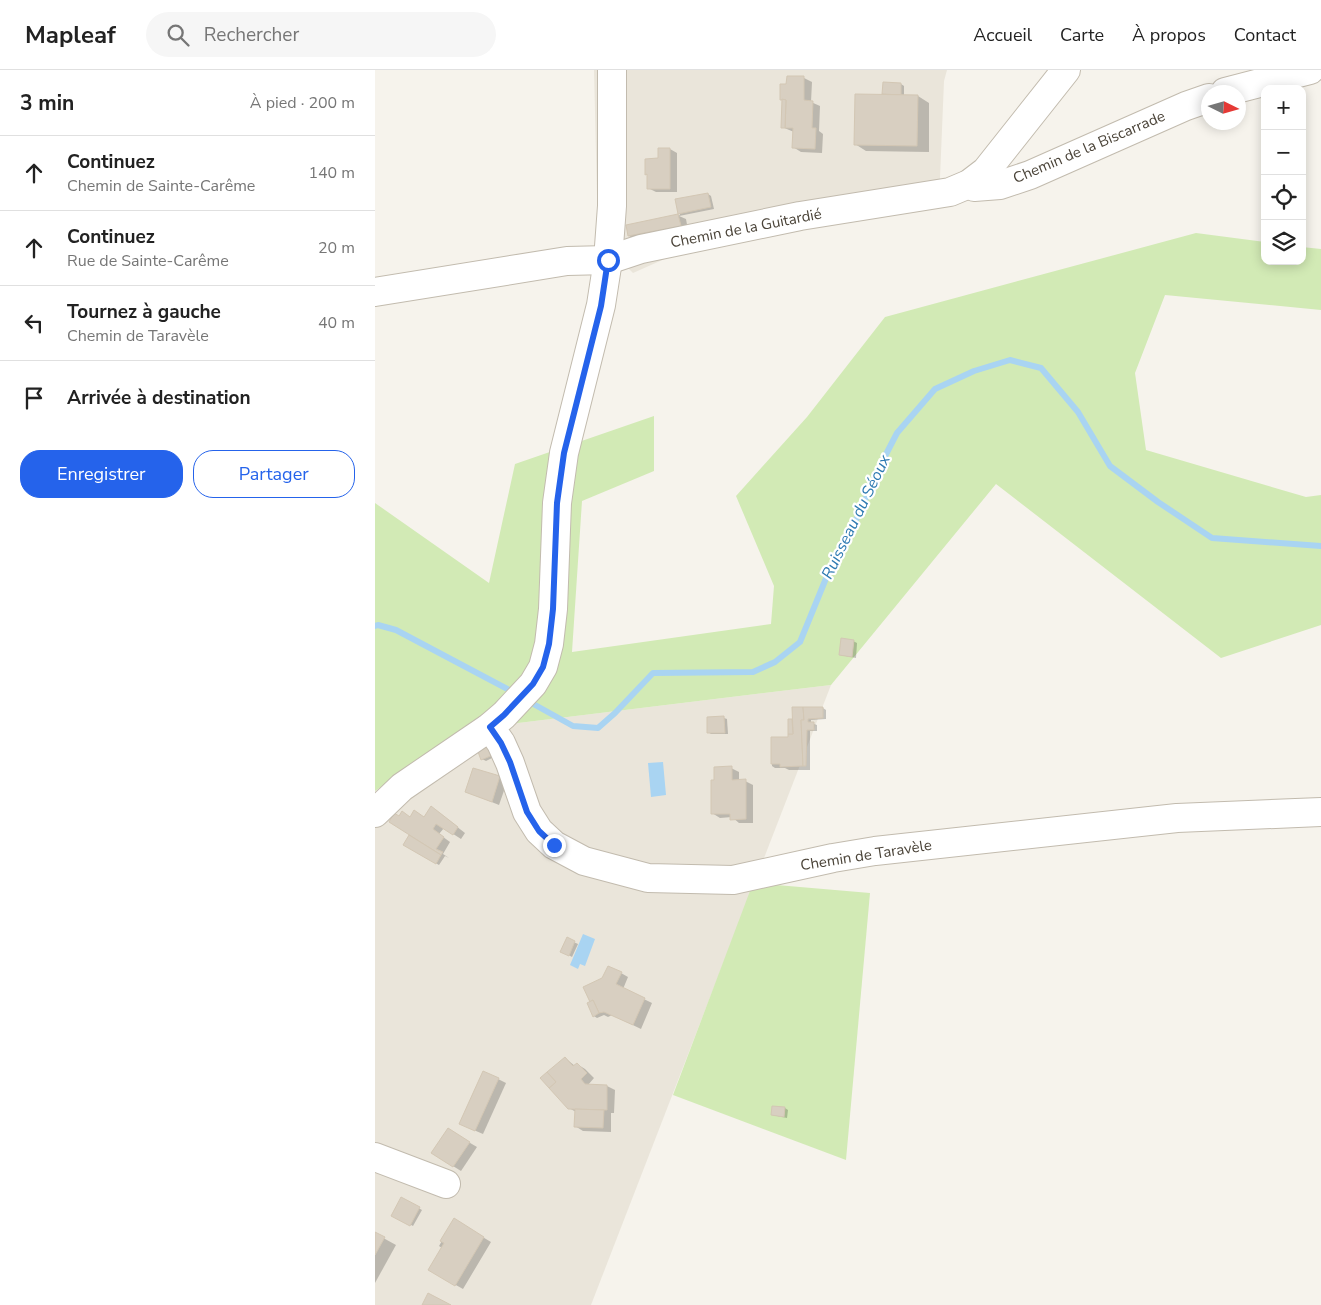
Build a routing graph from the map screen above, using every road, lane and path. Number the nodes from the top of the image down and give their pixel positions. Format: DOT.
graph roads {
  1 [pos="612,70"];
  2 [pos="1066,70"];
  3 [pos="1310,70"];
  4 [pos="1246,87"];
  5 [pos="1201,101"];
  6 [pos="969,184"];
  7 [pos="608,260"];
  8 [pos="375,292"];
  9 [pos="497,721"];
  10 [pos="375,812"];
  11 [pos="1321,812"];
  12 [pos="375,1157"];
  13 [pos="446,1184"];
  1 -- 7 [label="street"];
  2 -- 6 [label="street, Chemin de la Guitardié"];
  3 -- 4 [label="street"];
  5 -- 6 [label="street, Chemin de la Biscarrade"];
  6 -- 7 [label="street, Chemin de la Guitardié"];
  7 -- 8 [label="street, Chemin de la Guitardié"];
  7 -- 9 [label="street"];
  9 -- 10 [label="street"];
  9 -- 11 [label="street, Chemin de Taravèle"];
  12 -- 13 [label="street"];
}
